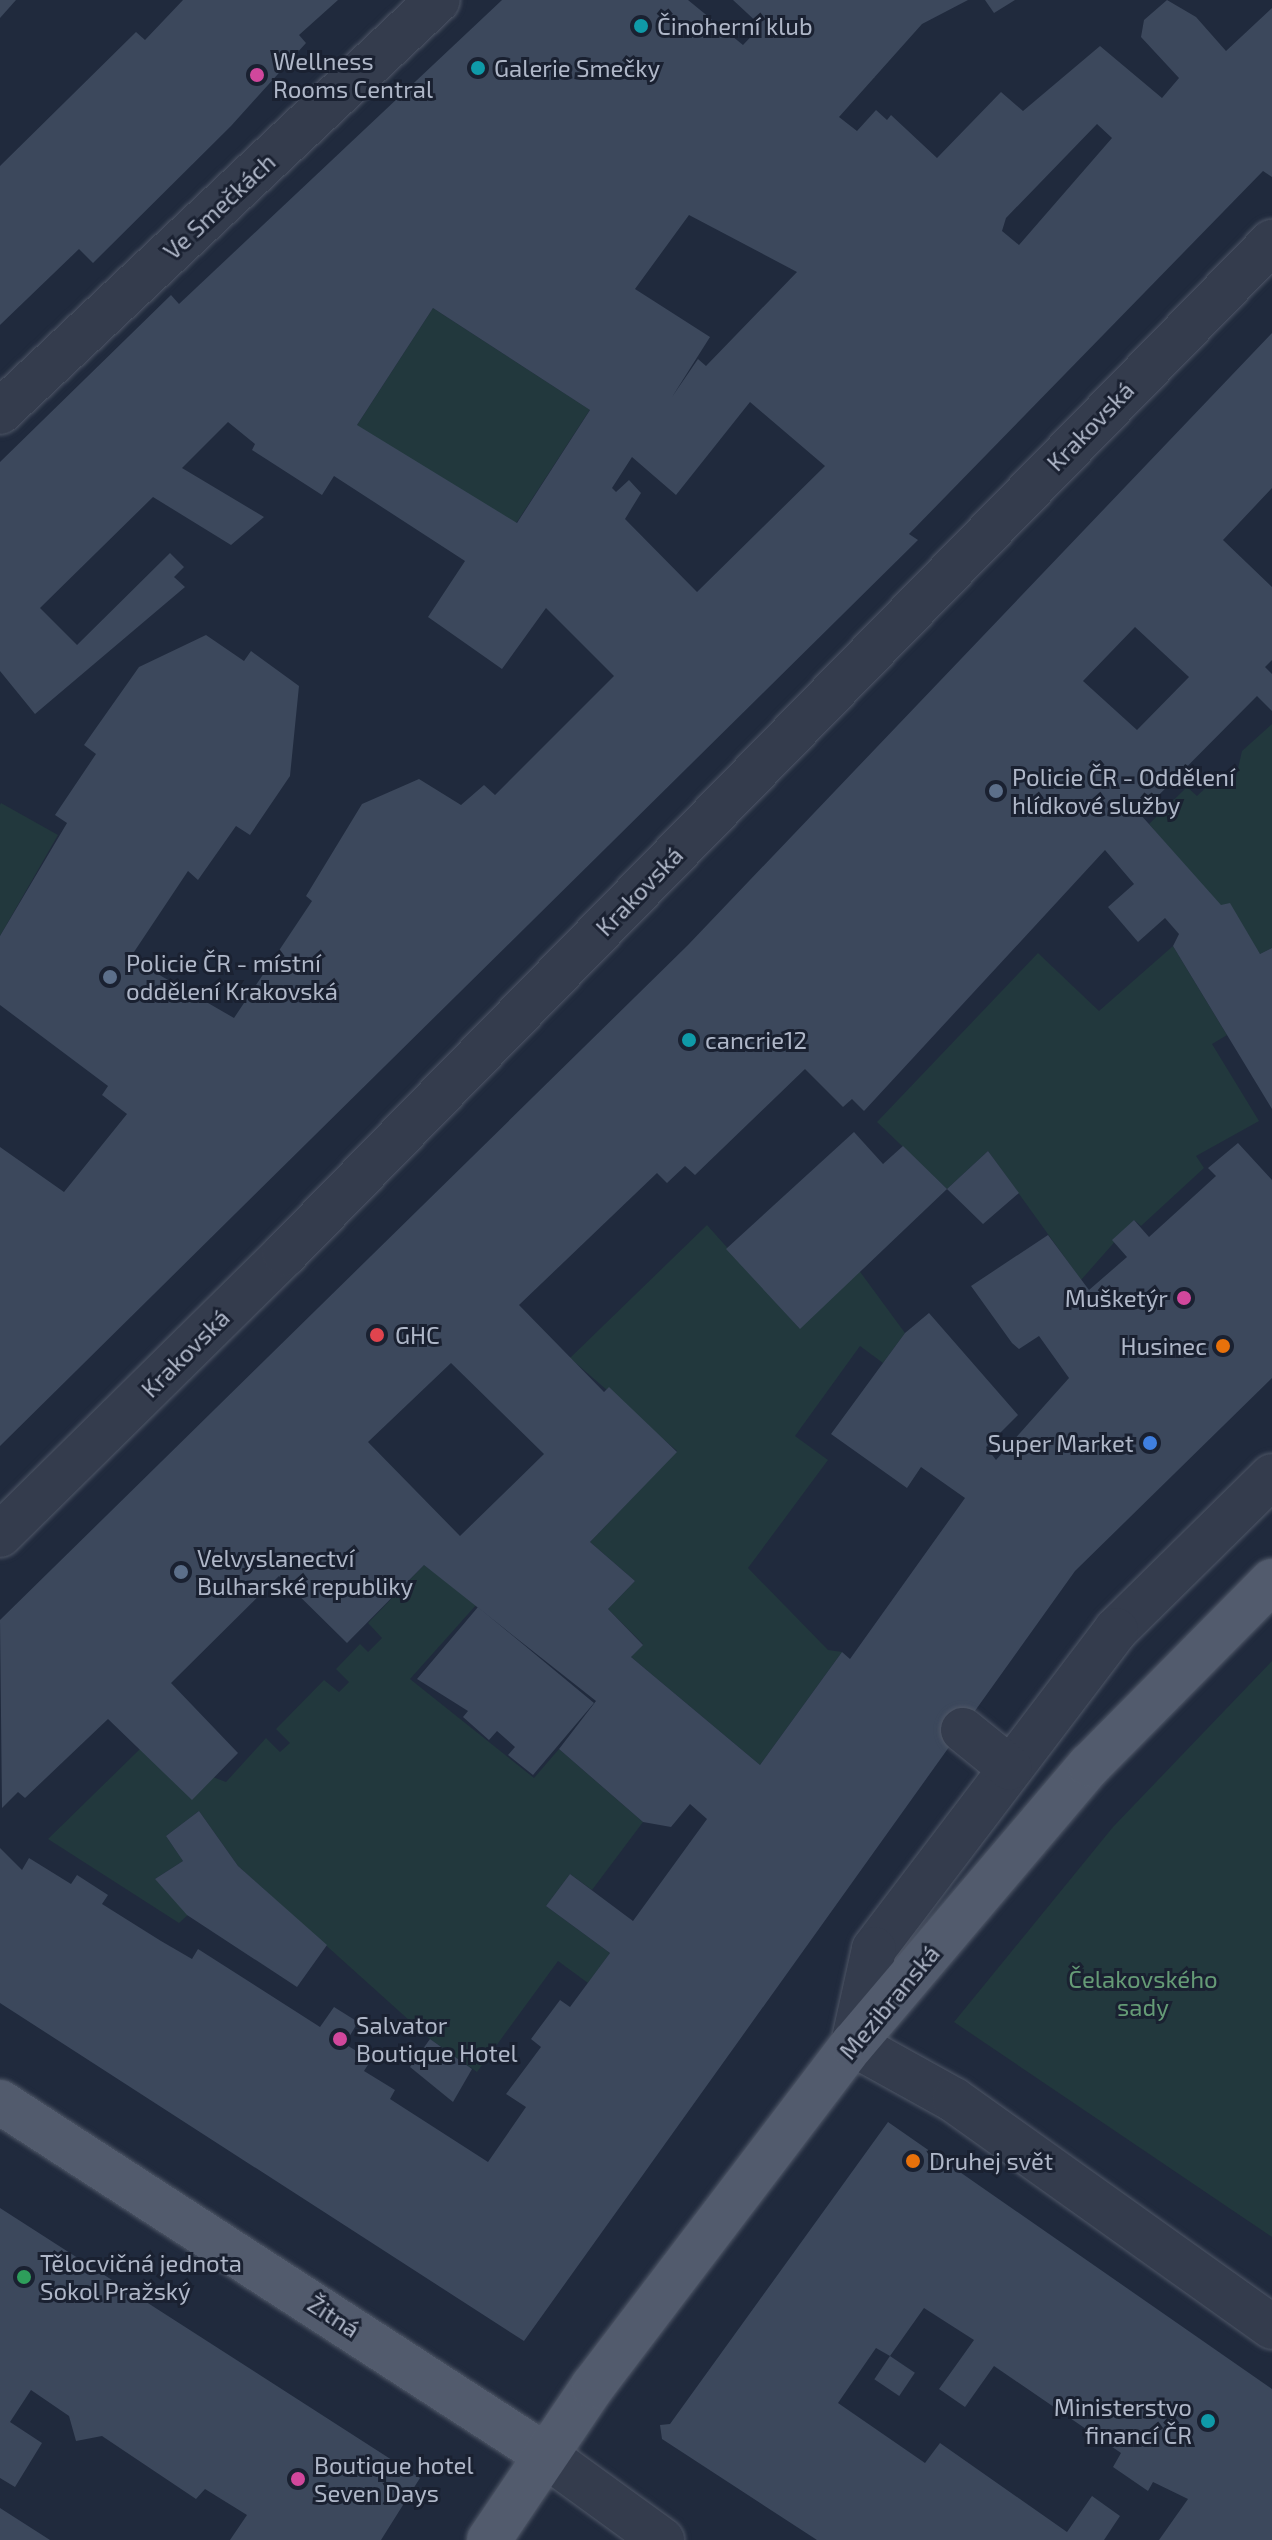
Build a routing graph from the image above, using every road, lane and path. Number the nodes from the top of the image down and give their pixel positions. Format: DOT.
graph roads {
  1 [pos="438,0"];
  2 [pos="1272,242"];
  3 [pos="0,412"];
  4 [pos="1272,1476"];
  5 [pos="0,1535"];
  6 [pos="1272,1581"];
  7 [pos="963,1730"];
  8 [pos="1010,1768"];
  9 [pos="853,2044"];
  10 [pos="0,2102"];
  11 [pos="1272,2327"];
  12 [pos="545,2455"];
  13 [pos="489,2540"];
  14 [pos="662,2540"];
  1 -- 3 [label="street, Ve Smečkách"];
  2 -- 5 [label="street, Krakovská"];
  4 -- 8 [label="street"];
  6 -- 9 [label="main road, Mezibranská"];
  7 -- 8 [label="street"];
  8 -- 9 [label="street"];
  9 -- 11 [label="street"];
  9 -- 12 [label="main road, Mezibranská"];
  10 -- 12 [label="main road, Žitná"];
  12 -- 13 [label="main road, Mezibranská"];
  12 -- 14 [label="street, Žitná"];
}
